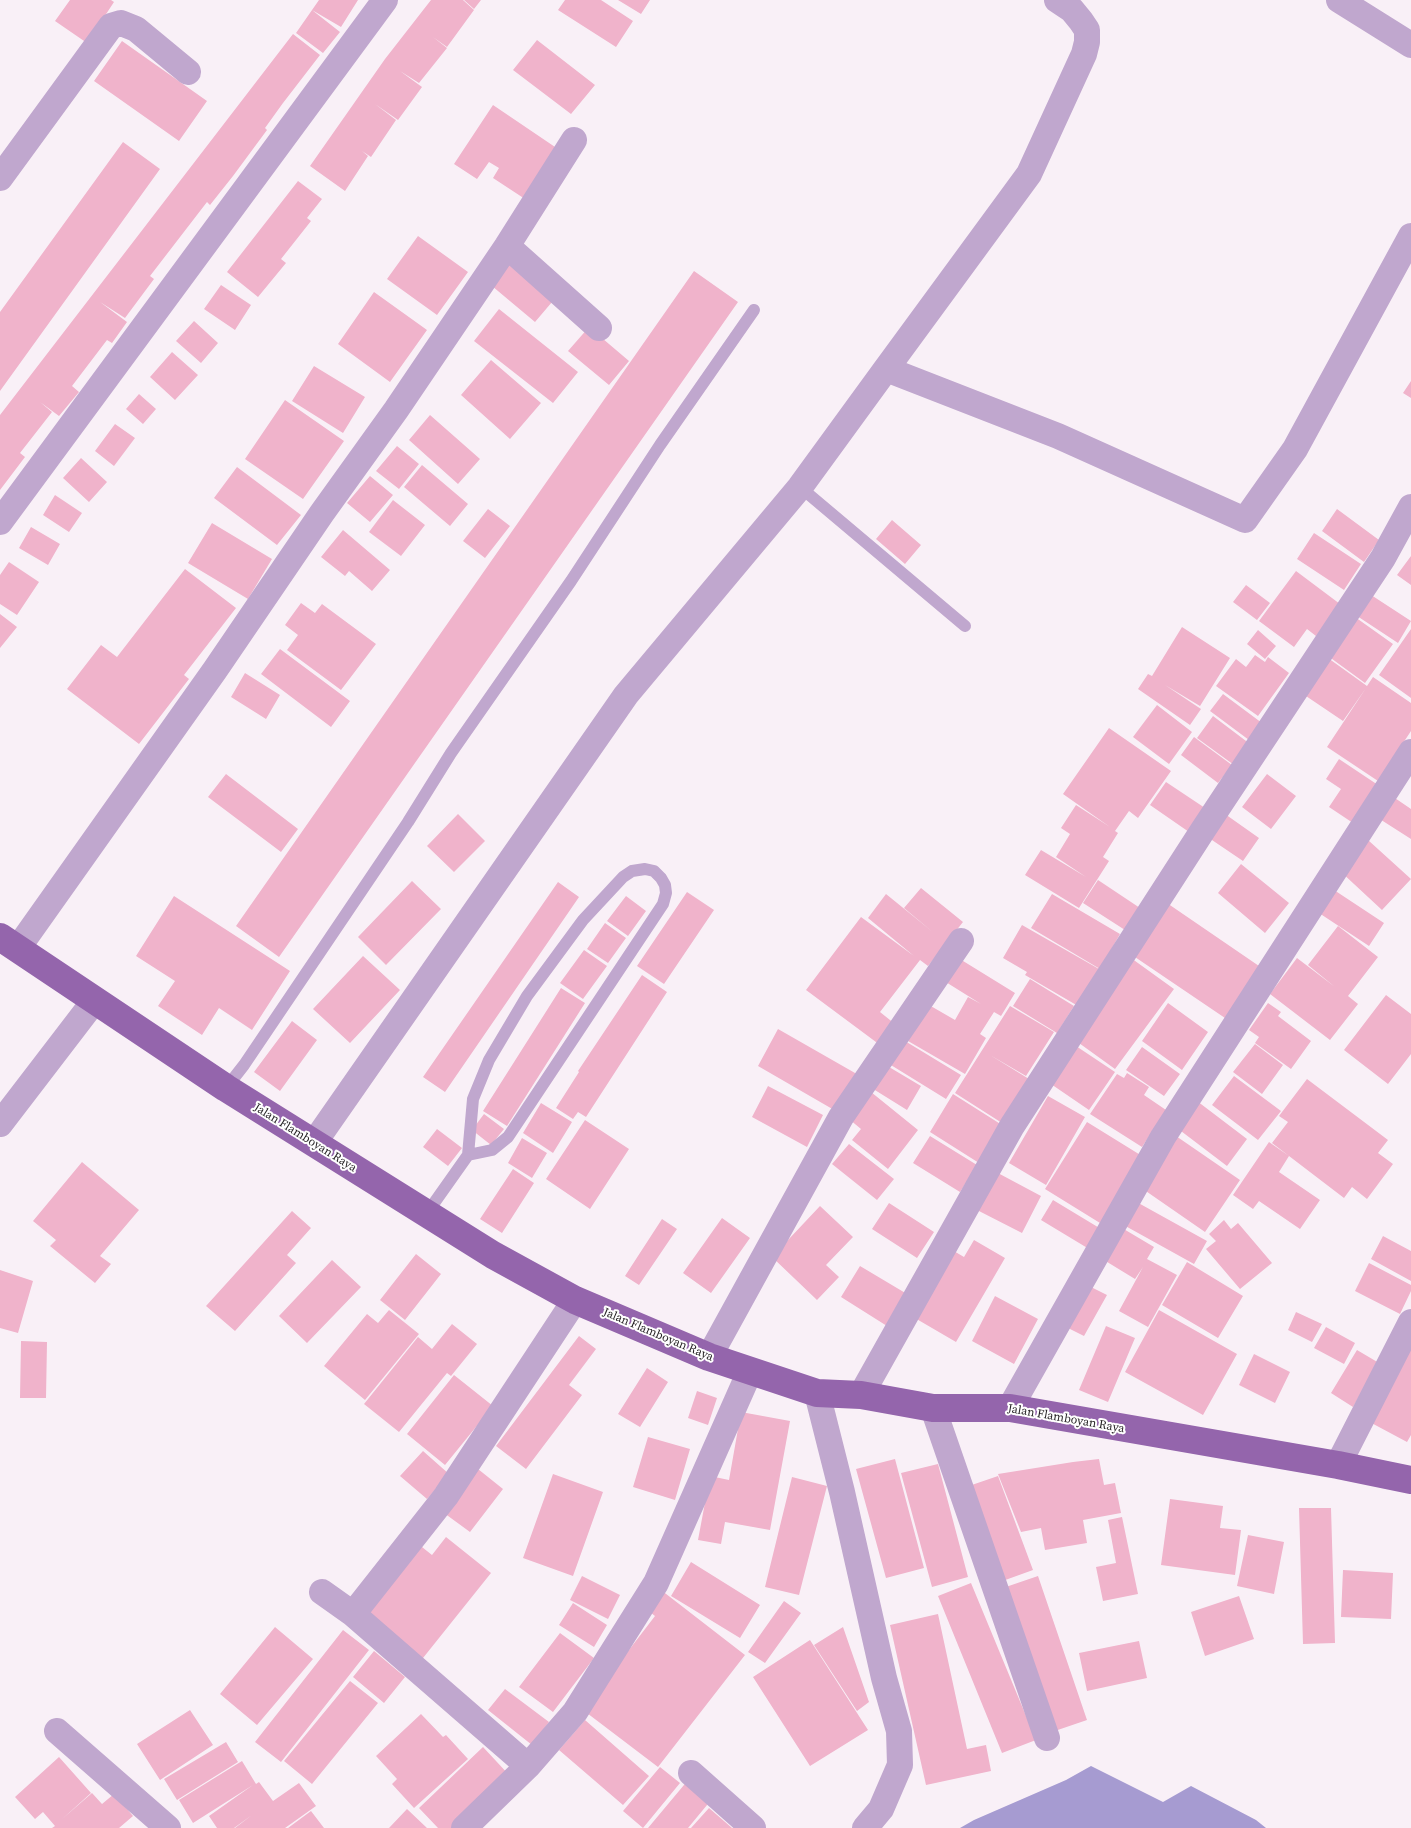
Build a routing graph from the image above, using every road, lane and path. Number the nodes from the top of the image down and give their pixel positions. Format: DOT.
graph roads {
  1 [pos="386,0"];
  2 [pos="1057,0"];
  3 [pos="1339,0"];
  4 [pos="1411,45"];
  5 [pos="188,72"];
  6 [pos="574,140"];
  7 [pos="0,178"];
  8 [pos="1411,236"];
  9 [pos="508,246"];
  10 [pos="754,310"];
  11 [pos="599,328"];
  12 [pos="886,369"];
  13 [pos="800,487"];
  14 [pos="1411,507"];
  15 [pos="0,522"];
  16 [pos="965,626"];
  17 [pos="1411,752"];
  18 [pos="961,941"];
  19 [pos="9,942"];
  20 [pos="95,1000"];
  21 [pos="226,1088"];
  22 [pos="0,1124"];
  23 [pos="314,1143"];
  24 [pos="468,1155"];
  25 [pos="427,1213"];
  26 [pos="575,1300"];
  27 [pos="1411,1322"];
  28 [pos="709,1357"];
  29 [pos="750,1371"];
  30 [pos="817,1392"];
  31 [pos="861,1395"];
  32 [pos="933,1408"];
  33 [pos="1010,1408"];
  34 [pos="1338,1465"];
  35 [pos="1411,1480"];
  36 [pos="322,1592"];
  37 [pos="353,1614"];
  38 [pos="57,1731"];
  39 [pos="1047,1738"];
  40 [pos="528,1766"];
  41 [pos="691,1773"];
  42 [pos="168,1828"];
  43 [pos="464,1828"];
  44 [pos="753,1828"];
  45 [pos="864,1828"];
  1 -- 15 [label="street"];
  2 -- 12 [label="street"];
  3 -- 4 [label="street"];
  5 -- 7 [label="street"];
  6 -- 9 [label="street"];
  8 -- 12 [label="street"];
  9 -- 11 [label="street"];
  9 -- 19 [label="street"];
  10 -- 21 [label="lane"];
  12 -- 13 [label="street"];
  13 -- 16 [label="lane"];
  13 -- 23 [label="street"];
  14 -- 31 [label="street"];
  17 -- 33 [label="street"];
  18 -- 28 [label="street"];
  19 -- 20 [label="main road, Jalan Flamboyan Raya"];
  20 -- 21 [label="main road, Jalan Flamboyan Raya"];
  20 -- 22 [label="street"];
  21 -- 23 [label="main road, Jalan Flamboyan Raya"];
  23 -- 25 [label="main road, Jalan Flamboyan Raya"];
  24 -- 24 [label="lane"];
  24 -- 25 [label="lane"];
  25 -- 26 [label="main road, Jalan Flamboyan Raya"];
  26 -- 28 [label="main road, Jalan Flamboyan Raya"];
  26 -- 37 [label="street"];
  27 -- 34 [label="street"];
  28 -- 29 [label="main road, Jalan Flamboyan Raya"];
  29 -- 30 [label="main road, Jalan Flamboyan Raya"];
  29 -- 40 [label="street"];
  30 -- 31 [label="main road, Jalan Flamboyan Raya"];
  30 -- 45 [label="street"];
  31 -- 32 [label="main road, Jalan Flamboyan Raya"];
  32 -- 33 [label="main road, Jalan Flamboyan Raya"];
  32 -- 39 [label="street"];
  33 -- 34 [label="main road, Jalan Flamboyan Raya"];
  34 -- 35 [label="main road, Jalan Flamboyan Raya"];
  36 -- 37 [label="street"];
  37 -- 40 [label="street"];
  38 -- 42 [label="street"];
  40 -- 43 [label="street"];
  41 -- 44 [label="street"];
}
